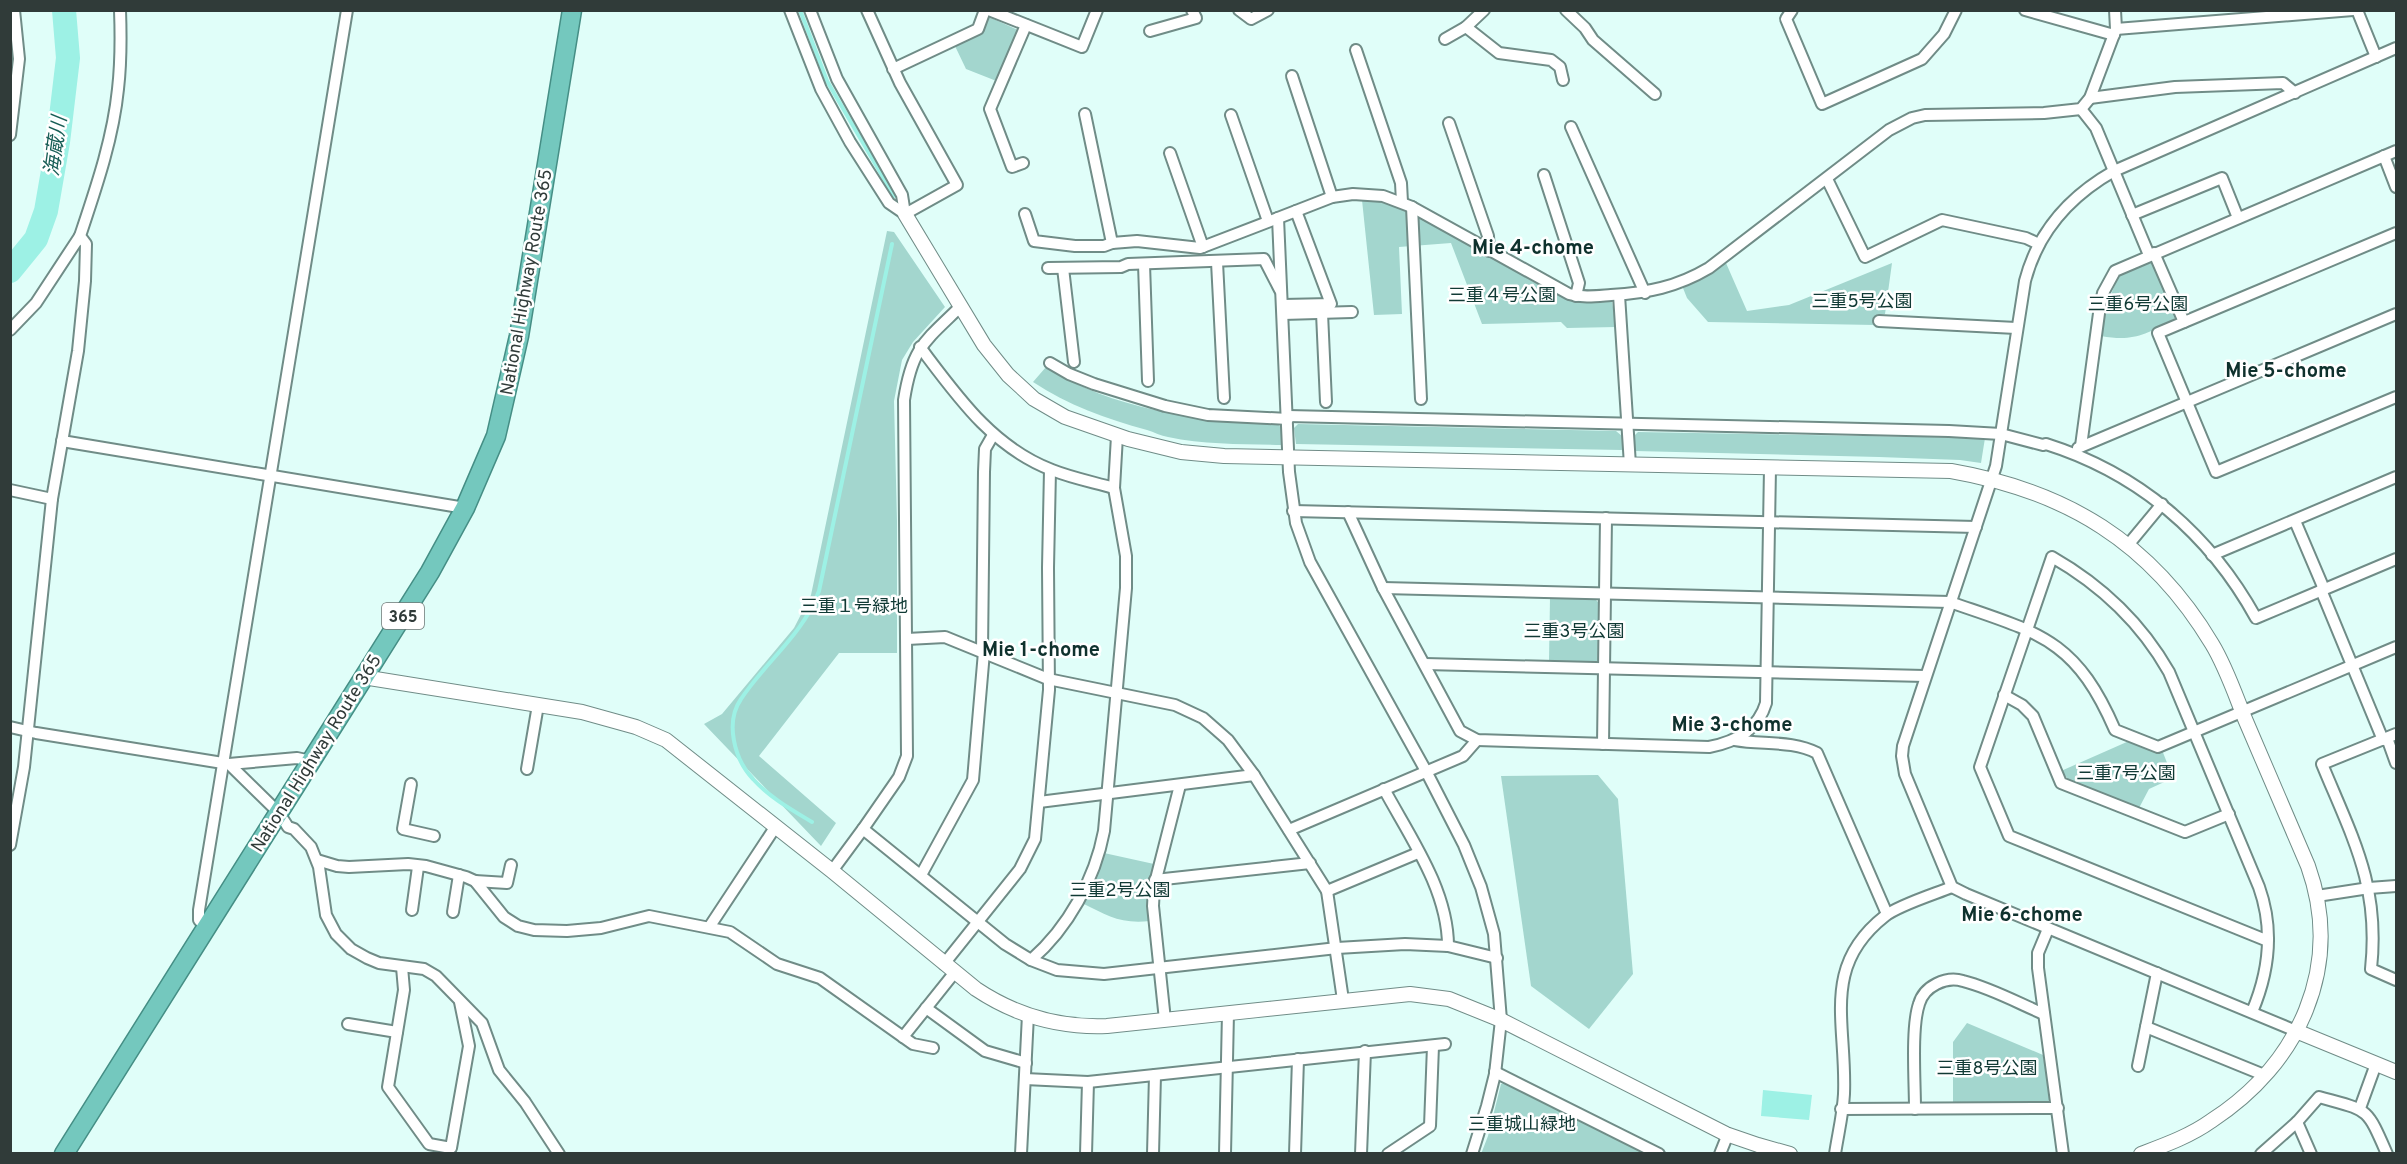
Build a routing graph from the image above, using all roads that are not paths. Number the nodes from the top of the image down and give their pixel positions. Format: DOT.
graph roads {
  1 [pos="14,10"];
  2 [pos="120,10"];
  3 [pos="347,10"];
  4 [pos="572,10"];
  5 [pos="790,10"];
  6 [pos="810,10"];
  7 [pos="867,10"];
  8 [pos="987,10"];
  9 [pos="1097,10"];
  10 [pos="1192,10"];
  11 [pos="1239,10"];
  12 [pos="1268,10"];
  13 [pos="1484,10"];
  14 [pos="1566,10"];
  15 [pos="1792,10"];
  16 [pos="1956,10"];
  17 [pos="2025,10"];
  18 [pos="2115,10"];
  19 [pos="2355,10"];
  20 [pos="1026,25"];
  21 [pos="1466,27"];
  22 [pos="1150,31"];
  23 [pos="2115,32"];
  24 [pos="1445,39"];
  25 [pos="2397,48"];
  26 [pos="1356,50"];
  27 [pos="2376,57"];
  28 [pos="893,69"];
  29 [pos="1292,76"];
  30 [pos="1563,80"];
  31 [pos="2295,93"];
  32 [pos="1655,94"];
  33 [pos="2090,98"];
  34 [pos="2081,109"];
  35 [pos="1085,114"];
  36 [pos="1231,115"];
  37 [pos="1449,123"];
  38 [pos="1571,127"];
  39 [pos="10,135"];
  40 [pos="2397,151"];
  41 [pos="1170,153"];
  42 [pos="2384,156"];
  43 [pos="1023,163"];
  44 [pos="2114,171"];
  45 [pos="1544,175"];
  46 [pos="1827,179"];
  47 [pos="2397,187"];
  48 [pos="1332,197"];
  49 [pos="1407,205"];
  50 [pos="1296,211"];
  51 [pos="904,214"];
  52 [pos="1025,214"];
  53 [pos="2132,215"];
  54 [pos="2238,218"];
  55 [pos="1273,220"];
  56 [pos="2397,233"];
  57 [pos="80,236"];
  58 [pos="1112,243"];
  59 [pos="2039,244"];
  60 [pos="1203,247"];
  61 [pos="1489,250"];
  62 [pos="2152,254"];
  63 [pos="1217,262"];
  64 [pos="1144,264"];
  65 [pos="1048,268"];
  66 [pos="1063,268"];
  67 [pos="1645,293"];
  68 [pos="1619,295"];
  69 [pos="1576,296"];
  70 [pos="1283,305"];
  71 [pos="960,307"];
  72 [pos="1352,312"];
  73 [pos="1322,314"];
  74 [pos="2397,314"];
  75 [pos="1879,321"];
  76 [pos="2184,322"];
  77 [pos="2016,328"];
  78 [pos="10,330"];
  79 [pos="920,347"];
  80 [pos="1074,362"];
  81 [pos="1050,363"];
  82 [pos="1148,381"];
  83 [pos="2397,397"];
  84 [pos="1224,398"];
  85 [pos="1421,399"];
  86 [pos="1326,402"];
  87 [pos="2187,402"];
  88 [pos="1288,418"];
  89 [pos="1628,424"];
  90 [pos="2001,434"];
  91 [pos="993,435"];
  92 [pos="1117,436"];
  93 [pos="62,441"];
  94 [pos="2077,449"];
  95 [pos="1290,458"];
  96 [pos="1630,465"];
  97 [pos="1770,468"];
  98 [pos="1050,470"];
  99 [pos="270,474"];
  100 [pos="2397,477"];
  101 [pos="1992,478"];
  102 [pos="1114,488"];
  103 [pos="10,490"];
  104 [pos="52,500"];
  105 [pos="2162,504"];
  106 [pos="465,508"];
  107 [pos="1293,511"];
  108 [pos="1348,512"];
  109 [pos="1606,518"];
  110 [pos="1769,521"];
  111 [pos="2295,521"];
  112 [pos="1976,526"];
  113 [pos="2128,545"];
  114 [pos="2212,555"];
  115 [pos="2397,559"];
  116 [pos="1383,588"];
  117 [pos="2322,590"];
  118 [pos="1606,594"];
  119 [pos="1768,597"];
  120 [pos="1950,602"];
  121 [pos="2026,628"];
  122 [pos="907,639"];
  123 [pos="2397,646"];
  124 [pos="983,651"];
  125 [pos="1425,664"];
  126 [pos="2352,665"];
  127 [pos="1605,667"];
  128 [pos="1768,672"];
  129 [pos="1925,676"];
  130 [pos="363,677"];
  131 [pos="1048,679"];
  132 [pos="1118,693"];
  133 [pos="2004,695"];
  134 [pos="537,705"];
  135 [pos="2242,711"];
  136 [pos="10,727"];
  137 [pos="28,730"];
  138 [pos="2194,731"];
  139 [pos="2389,737"];
  140 [pos="1477,740"];
  141 [pos="1735,740"];
  142 [pos="1603,744"];
  143 [pos="311,761"];
  144 [pos="227,763"];
  145 [pos="2397,763"];
  146 [pos="527,769"];
  147 [pos="1426,771"];
  148 [pos="1254,775"];
  149 [pos="411,784"];
  150 [pos="1180,785"];
  151 [pos="1384,789"];
  152 [pos="1109,793"];
  153 [pos="1040,802"];
  154 [pos="279,813"];
  155 [pos="2229,814"];
  156 [pos="776,826"];
  157 [pos="863,829"];
  158 [pos="1289,830"];
  159 [pos="434,836"];
  160 [pos="10,845"];
  161 [pos="1418,852"];
  162 [pos="317,860"];
  163 [pos="1310,863"];
  164 [pos="511,865"];
  165 [pos="418,867"];
  166 [pos="832,871"];
  167 [pos="459,875"];
  168 [pos="921,875"];
  169 [pos="1155,880"];
  170 [pos="475,881"];
  171 [pos="2397,886"];
  172 [pos="1952,887"];
  173 [pos="2369,888"];
  174 [pos="1327,891"];
  175 [pos="2317,896"];
  176 [pos="412,910"];
  177 [pos="453,912"];
  178 [pos="1887,914"];
  179 [pos="978,922"];
  180 [pos="710,926"];
  181 [pos="206,928"];
  182 [pos="2048,929"];
  183 [pos="2268,941"];
  184 [pos="1448,946"];
  185 [pos="1337,948"];
  186 [pos="1497,958"];
  187 [pos="1031,960"];
  188 [pos="402,967"];
  189 [pos="950,968"];
  190 [pos="1160,968"];
  191 [pos="2157,973"];
  192 [pos="2397,980"];
  193 [pos="1343,1000"];
  194 [pos="460,1001"];
  195 [pos="926,1008"];
  196 [pos="2252,1012"];
  197 [pos="1228,1013"];
  198 [pos="2044,1014"];
  199 [pos="1028,1015"];
  200 [pos="1165,1020"];
  201 [pos="1501,1020"];
  202 [pos="348,1024"];
  203 [pos="2146,1027"];
  204 [pos="2296,1031"];
  205 [pos="397,1032"];
  206 [pos="903,1037"];
  207 [pos="933,1048"];
  208 [pos="1365,1051"];
  209 [pos="1298,1059"];
  210 [pos="1026,1063"];
  211 [pos="2376,1064"];
  212 [pos="1227,1066"];
  213 [pos="2138,1066"];
  214 [pos="1495,1072"];
  215 [pos="2397,1072"];
  216 [pos="1155,1075"];
  217 [pos="2264,1075"];
  218 [pos="1025,1079"];
  219 [pos="1088,1082"];
  220 [pos="2058,1108"];
  221 [pos="2361,1108"];
  222 [pos="1841,1109"];
  223 [pos="1915,1109"];
  224 [pos="2297,1122"];
  225 [pos="1728,1134"];
  226 [pos="64,1154"];
  227 [pos="559,1154"];
  228 [pos="1021,1154"];
  229 [pos="1086,1154"];
  230 [pos="1153,1154"];
  231 [pos="1225,1154"];
  232 [pos="1295,1154"];
  233 [pos="1361,1154"];
  234 [pos="1388,1154"];
  235 [pos="1472,1154"];
  236 [pos="1659,1154"];
  237 [pos="1720,1154"];
  238 [pos="1790,1154"];
  239 [pos="1835,1154"];
  240 [pos="2063,1154"];
  241 [pos="2141,1154"];
  242 [pos="2261,1154"];
  243 [pos="2311,1154"];
  244 [pos="2387,1154"];
  1 -- 39 [label="street"];
  2 -- 57 [label="street"];
  3 -- 99 [label="street"];
  4 -- 106 [label="highway, National Highway Route 365 / 365"];
  5 -- 51 [label="street"];
  6 -- 51 [label="street"];
  7 -- 28 [label="street"];
  8 -- 20 [label="street"];
  8 -- 28 [label="street"];
  9 -- 20 [label="street"];
  10 -- 22 [label="street"];
  11 -- 12 [label="street"];
  13 -- 21 [label="street"];
  14 -- 32 [label="street"];
  15 -- 16 [label="street"];
  17 -- 23 [label="street"];
  18 -- 23 [label="street"];
  19 -- 23 [label="street"];
  19 -- 27 [label="street"];
  20 -- 43 [label="street"];
  21 -- 24 [label="street"];
  21 -- 30 [label="street"];
  23 -- 33 [label="street"];
  25 -- 27 [label="street"];
  26 -- 49 [label="street"];
  27 -- 31 [label="street"];
  28 -- 51 [label="street"];
  29 -- 48 [label="street"];
  31 -- 33 [label="street"];
  31 -- 44 [label="street"];
  33 -- 34 [label="street"];
  34 -- 44 [label="street"];
  34 -- 46 [label="street"];
  35 -- 58 [label="street"];
  36 -- 55 [label="street"];
  37 -- 61 [label="street"];
  38 -- 67 [label="street"];
  40 -- 42 [label="street"];
  41 -- 60 [label="street"];
  42 -- 47 [label="street"];
  42 -- 54 [label="street"];
  44 -- 53 [label="street"];
  44 -- 59 [label="street"];
  45 -- 69 [label="street"];
  46 -- 59 [label="street"];
  46 -- 67 [label="street"];
  48 -- 49 [label="street"];
  48 -- 50 [label="street"];
  49 -- 61 [label="street"];
  49 -- 85 [label="street"];
  50 -- 55 [label="street"];
  50 -- 70 [label="street"];
  51 -- 71 [label="street"];
  52 -- 58 [label="street"];
  53 -- 54 [label="street"];
  53 -- 62 [label="street"];
  54 -- 62 [label="street"];
  55 -- 60 [label="street"];
  55 -- 70 [label="street"];
  56 -- 76 [label="street"];
  57 -- 78 [label="street"];
  57 -- 93 [label="street"];
  58 -- 60 [label="street"];
  59 -- 77 [label="street"];
  61 -- 69 [label="street"];
  62 -- 76 [label="street"];
  62 -- 94 [label="street"];
  63 -- 64 [label="street"];
  63 -- 70 [label="street"];
  63 -- 84 [label="street"];
  64 -- 66 [label="street"];
  64 -- 82 [label="street"];
  65 -- 66 [label="street"];
  66 -- 80 [label="street"];
  67 -- 68 [label="street"];
  68 -- 69 [label="street"];
  68 -- 89 [label="street"];
  70 -- 73 [label="street"];
  70 -- 88 [label="street"];
  71 -- 79 [label="street"];
  71 -- 92 [label="street"];
  72 -- 73 [label="street"];
  73 -- 86 [label="street"];
  74 -- 87 [label="street"];
  75 -- 77 [label="street"];
  76 -- 87 [label="street"];
  77 -- 90 [label="street"];
  79 -- 91 [label="street"];
  79 -- 122 [label="street"];
  81 -- 88 [label="street"];
  83 -- 87 [label="street"];
  87 -- 94 [label="street"];
  88 -- 89 [label="street"];
  88 -- 95 [label="street"];
  89 -- 90 [label="street"];
  89 -- 96 [label="street"];
  90 -- 94 [label="street"];
  90 -- 101 [label="street"];
  91 -- 98 [label="street"];
  91 -- 124 [label="street"];
  92 -- 95 [label="street"];
  92 -- 102 [label="street"];
  93 -- 99 [label="street"];
  93 -- 104 [label="street"];
  94 -- 105 [label="street"];
  95 -- 96 [label="street"];
  95 -- 107 [label="street"];
  96 -- 97 [label="street"];
  97 -- 101 [label="street"];
  97 -- 110 [label="street"];
  98 -- 102 [label="street"];
  98 -- 131 [label="street"];
  99 -- 106 [label="street"];
  99 -- 144 [label="street"];
  100 -- 111 [label="street"];
  101 -- 112 [label="street"];
  101 -- 113 [label="street"];
  102 -- 132 [label="street"];
  103 -- 104 [label="street"];
  104 -- 137 [label="street"];
  105 -- 113 [label="street"];
  105 -- 114 [label="street"];
  106 -- 130 [label="highway, National Highway Route 365 / 365"];
  107 -- 108 [label="street"];
  107 -- 147 [label="street"];
  108 -- 109 [label="street"];
  108 -- 116 [label="street"];
  109 -- 110 [label="street"];
  109 -- 118 [label="street"];
  110 -- 112 [label="street"];
  110 -- 119 [label="street"];
  111 -- 114 [label="street"];
  111 -- 117 [label="street"];
  112 -- 120 [label="street"];
  113 -- 135 [label="street"];
  114 -- 117 [label="street"];
  115 -- 117 [label="street"];
  116 -- 118 [label="street"];
  116 -- 125 [label="street"];
  117 -- 126 [label="street"];
  118 -- 119 [label="street"];
  118 -- 127 [label="street"];
  119 -- 120 [label="street"];
  119 -- 128 [label="street"];
  120 -- 121 [label="street"];
  120 -- 129 [label="street"];
  121 -- 133 [label="street"];
  121 -- 138 [label="street"];
  121 -- 138 [label="street"];
  122 -- 124 [label="street"];
  122 -- 157 [label="street"];
  123 -- 126 [label="street"];
  124 -- 131 [label="street"];
  124 -- 168 [label="street"];
  125 -- 127 [label="street"];
  125 -- 140 [label="street"];
  126 -- 135 [label="street"];
  126 -- 139 [label="street"];
  127 -- 128 [label="street"];
  127 -- 142 [label="street"];
  128 -- 129 [label="street"];
  128 -- 141 [label="street"];
  129 -- 172 [label="street"];
  130 -- 134 [label="street"];
  130 -- 143 [label="highway, National Highway Route 365 / 365"];
  131 -- 132 [label="street"];
  131 -- 153 [label="street"];
  132 -- 148 [label="street"];
  132 -- 152 [label="street"];
  133 -- 155 [label="street"];
  133 -- 183 [label="street"];
  134 -- 146 [label="street"];
  134 -- 156 [label="street"];
  135 -- 138 [label="street"];
  135 -- 175 [label="street"];
  136 -- 137 [label="street"];
  137 -- 144 [label="street"];
  137 -- 160 [label="street"];
  138 -- 155 [label="street"];
  139 -- 145 [label="street"];
  139 -- 173 [label="street"];
  140 -- 142 [label="street"];
  140 -- 147 [label="street"];
  141 -- 142 [label="street"];
  141 -- 178 [label="street"];
  143 -- 144 [label="street"];
  143 -- 154 [label="highway, National Highway Route 365 / 365"];
  144 -- 154 [label="street"];
  144 -- 181 [label="street"];
  147 -- 151 [label="street"];
  147 -- 186 [label="street"];
  148 -- 150 [label="street"];
  148 -- 158 [label="street"];
  149 -- 159 [label="street"];
  150 -- 152 [label="street"];
  150 -- 169 [label="street"];
  151 -- 158 [label="street"];
  151 -- 161 [label="street"];
  152 -- 153 [label="street"];
  152 -- 187 [label="street"];
  153 -- 179 [label="street"];
  154 -- 162 [label="street"];
  154 -- 181 [label="highway, National Highway Route 365 / 365"];
  155 -- 183 [label="street"];
  156 -- 166 [label="street"];
  156 -- 180 [label="street"];
  157 -- 166 [label="street"];
  157 -- 168 [label="street"];
  158 -- 163 [label="street"];
  161 -- 174 [label="street"];
  161 -- 184 [label="street"];
  162 -- 165 [label="street"];
  162 -- 188 [label="street"];
  163 -- 169 [label="street"];
  163 -- 174 [label="street"];
  164 -- 170 [label="street"];
  165 -- 167 [label="street"];
  165 -- 176 [label="street"];
  166 -- 189 [label="street"];
  167 -- 170 [label="street"];
  167 -- 177 [label="street"];
  168 -- 179 [label="street"];
  169 -- 190 [label="street"];
  170 -- 180 [label="street"];
  171 -- 173 [label="street"];
  172 -- 178 [label="street"];
  172 -- 182 [label="street"];
  173 -- 175 [label="street"];
  173 -- 192 [label="street"];
  174 -- 185 [label="street"];
  175 -- 204 [label="street"];
  178 -- 222 [label="street"];
  179 -- 187 [label="street"];
  179 -- 189 [label="street"];
  180 -- 206 [label="street"];
  181 -- 226 [label="highway, National Highway Route 365 / 365"];
  182 -- 191 [label="street"];
  182 -- 198 [label="street"];
  183 -- 196 [label="street"];
  184 -- 185 [label="street"];
  184 -- 186 [label="street"];
  185 -- 190 [label="street"];
  185 -- 193 [label="street"];
  186 -- 201 [label="street"];
  187 -- 190 [label="street"];
  188 -- 194 [label="street"];
  188 -- 205 [label="street"];
  189 -- 195 [label="street"];
  189 -- 199 [label="street"];
  190 -- 200 [label="street"];
  191 -- 196 [label="street"];
  191 -- 203 [label="street"];
  193 -- 197 [label="street"];
  193 -- 201 [label="street"];
  194 -- 205 [label="street"];
  194 -- 227 [label="street"];
  195 -- 206 [label="street"];
  195 -- 210 [label="street"];
  196 -- 204 [label="street"];
  197 -- 200 [label="street"];
  197 -- 212 [label="street"];
  198 -- 220 [label="street"];
  198 -- 223 [label="street"];
  199 -- 200 [label="street"];
  199 -- 210 [label="street"];
  201 -- 214 [label="street"];
  201 -- 225 [label="street"];
  202 -- 205 [label="street"];
  203 -- 213 [label="street"];
  203 -- 217 [label="street"];
  204 -- 211 [label="street"];
  204 -- 217 [label="street"];
  206 -- 207 [label="street"];
  208 -- 209 [label="street"];
  208 -- 233 [label="street"];
  208 -- 234 [label="street"];
  209 -- 212 [label="street"];
  209 -- 232 [label="street"];
  210 -- 218 [label="street"];
  211 -- 215 [label="street"];
  211 -- 221 [label="street"];
  212 -- 216 [label="street"];
  212 -- 231 [label="street"];
  214 -- 235 [label="street"];
  214 -- 236 [label="street"];
  216 -- 219 [label="street"];
  216 -- 230 [label="street"];
  217 -- 241 [label="street"];
  218 -- 219 [label="street"];
  218 -- 228 [label="street"];
  219 -- 229 [label="street"];
  220 -- 223 [label="street"];
  220 -- 240 [label="street"];
  221 -- 224 [label="street"];
  221 -- 244 [label="street"];
  222 -- 223 [label="street"];
  222 -- 239 [label="street"];
  224 -- 242 [label="street"];
  224 -- 243 [label="street"];
  225 -- 237 [label="street"];
  225 -- 238 [label="street"];
}
